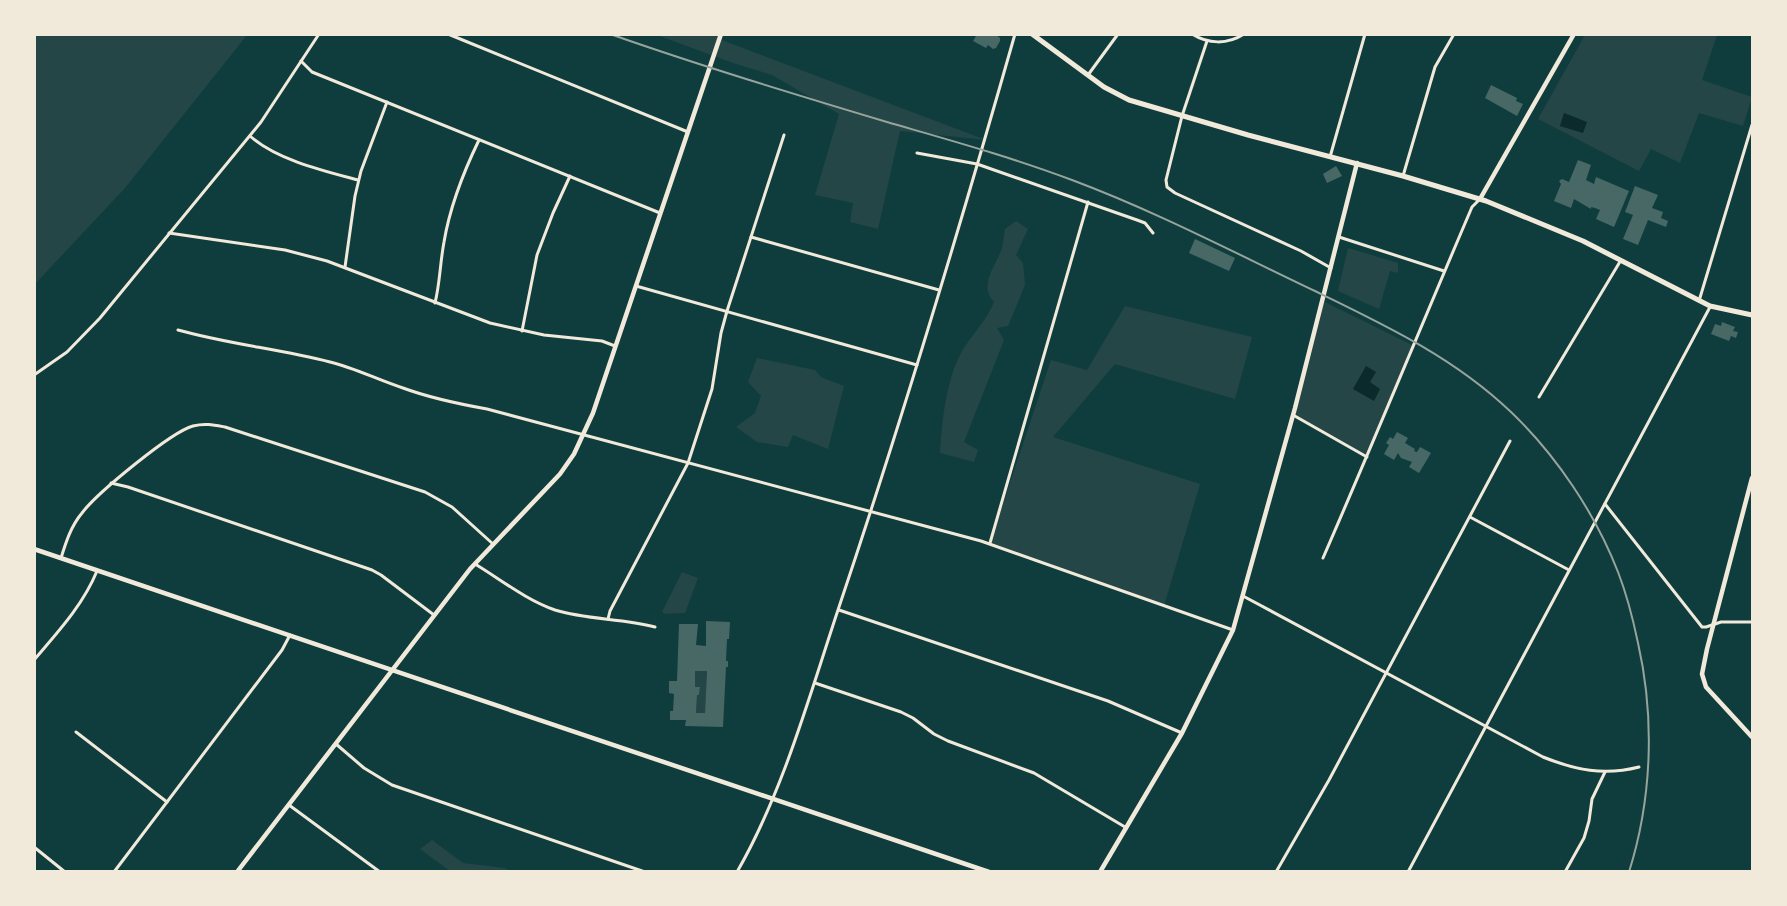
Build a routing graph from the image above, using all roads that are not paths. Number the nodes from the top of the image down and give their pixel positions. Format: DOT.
graph roads {
  1 [pos="319,34"];
  2 [pos="448,34"];
  3 [pos="721,34"];
  4 [pos="1015,34"];
  5 [pos="1032,34"];
  6 [pos="1118,34"];
  7 [pos="1192,34"];
  8 [pos="1244,34"];
  9 [pos="1365,34"];
  10 [pos="1454,34"];
  11 [pos="1574,34"];
  12 [pos="1207,41"];
  13 [pos="301,61"];
  14 [pos="1088,75"];
  15 [pos="387,102"];
  16 [pos="1182,116"];
  17 [pos="1752,125"];
  18 [pos="688,132"];
  19 [pos="784,135"];
  20 [pos="250,136"];
  21 [pos="479,140"];
  22 [pos="917,153"];
  23 [pos="1330,157"];
  24 [pos="1357,163"];
  25 [pos="977,164"];
  26 [pos="570,176"];
  27 [pos="1403,176"];
  28 [pos="358,180"];
  29 [pos="1480,200"];
  30 [pos="1088,202"];
  31 [pos="660,213"];
  32 [pos="169,233"];
  33 [pos="1153,233"];
  34 [pos="751,237"];
  35 [pos="1339,237"];
  36 [pos="1621,260"];
  37 [pos="345,267"];
  38 [pos="1331,268"];
  39 [pos="1444,270"];
  40 [pos="636,286"];
  41 [pos="939,290"];
  42 [pos="1699,300"];
  43 [pos="435,303"];
  44 [pos="1710,306"];
  45 [pos="728,311"];
  46 [pos="1752,315"];
  47 [pos="178,330"];
  48 [pos="522,331"];
  49 [pos="615,346"];
  50 [pos="916,365"];
  51 [pos="34,375"];
  52 [pos="1539,398"];
  53 [pos="1293,414"];
  54 [pos="583,435"];
  55 [pos="1510,441"];
  56 [pos="1367,457"];
  57 [pos="688,463"];
  58 [pos="1752,478"];
  59 [pos="111,483"];
  60 [pos="1605,504"];
  61 [pos="872,512"];
  62 [pos="1470,517"];
  63 [pos="493,544"];
  64 [pos="990,544"];
  65 [pos="34,549"];
  66 [pos="61,558"];
  67 [pos="1323,558"];
  68 [pos="475,564"];
  69 [pos="97,570"];
  70 [pos="1569,570"];
  71 [pos="1243,596"];
  72 [pos="838,610"];
  73 [pos="434,615"];
  74 [pos="608,619"];
  75 [pos="1752,622"];
  76 [pos="1714,625"];
  77 [pos="655,627"];
  78 [pos="1233,630"];
  79 [pos="290,635"];
  80 [pos="34,660"];
  81 [pos="392,669"];
  82 [pos="1386,674"];
  83 [pos="814,683"];
  84 [pos="1484,726"];
  85 [pos="76,732"];
  86 [pos="1182,733"];
  87 [pos="1752,735"];
  88 [pos="335,743"];
  89 [pos="1639,767"];
  90 [pos="1605,772"];
  91 [pos="773,798"];
  92 [pos="167,802"];
  93 [pos="288,804"];
  94 [pos="1127,828"];
  95 [pos="34,847"];
  96 [pos="65,872"];
  97 [pos="114,872"];
  98 [pos="237,872"];
  99 [pos="380,872"];
  100 [pos="645,872"];
  101 [pos="737,872"];
  102 [pos="989,872"];
  103 [pos="1100,872"];
  104 [pos="1276,872"];
  105 [pos="1408,872"];
  106 [pos="1565,872"];
  1 -- 13 [label="street"];
  2 -- 18 [label="street"];
  3 -- 18 [label="main road"];
  4 -- 25 [label="street"];
  5 -- 14 [label="main road"];
  6 -- 14 [label="street"];
  7 -- 12 [label="street"];
  8 -- 12 [label="street"];
  9 -- 23 [label="street"];
  10 -- 27 [label="street"];
  11 -- 29 [label="main road"];
  12 -- 16 [label="street"];
  13 -- 15 [label="street"];
  13 -- 20 [label="street"];
  14 -- 16 [label="main road"];
  15 -- 21 [label="street"];
  15 -- 28 [label="street"];
  16 -- 23 [label="main road"];
  16 -- 38 [label="street"];
  17 -- 42 [label="street"];
  18 -- 31 [label="main road"];
  19 -- 34 [label="street"];
  20 -- 28 [label="street"];
  20 -- 32 [label="street"];
  21 -- 26 [label="street"];
  21 -- 43 [label="street"];
  22 -- 25 [label="street"];
  23 -- 24 [label="main road"];
  24 -- 27 [label="main road"];
  24 -- 35 [label="main road"];
  25 -- 30 [label="street"];
  25 -- 41 [label="street"];
  26 -- 31 [label="street"];
  26 -- 48 [label="street"];
  27 -- 29 [label="main road"];
  28 -- 37 [label="street"];
  29 -- 36 [label="main road"];
  29 -- 39 [label="street"];
  30 -- 33 [label="street"];
  30 -- 64 [label="street"];
  31 -- 40 [label="main road"];
  32 -- 37 [label="street"];
  32 -- 51 [label="street"];
  34 -- 41 [label="street"];
  34 -- 45 [label="street"];
  35 -- 38 [label="main road"];
  35 -- 39 [label="street"];
  36 -- 42 [label="main road"];
  36 -- 52 [label="street"];
  37 -- 43 [label="street"];
  38 -- 53 [label="main road"];
  39 -- 56 [label="street"];
  40 -- 45 [label="street"];
  40 -- 49 [label="main road"];
  41 -- 50 [label="street"];
  42 -- 44 [label="main road"];
  43 -- 48 [label="street"];
  44 -- 46 [label="main road"];
  44 -- 60 [label="street"];
  45 -- 50 [label="street"];
  45 -- 57 [label="street"];
  47 -- 54 [label="street"];
  48 -- 49 [label="street"];
  49 -- 54 [label="main road"];
  50 -- 61 [label="street"];
  53 -- 56 [label="street"];
  53 -- 71 [label="main road"];
  54 -- 57 [label="street"];
  54 -- 63 [label="main road"];
  55 -- 62 [label="street"];
  56 -- 67 [label="street"];
  57 -- 61 [label="street"];
  57 -- 74 [label="street"];
  58 -- 76 [label="main road"];
  59 -- 63 [label="street"];
  59 -- 66 [label="street"];
  59 -- 73 [label="street"];
  60 -- 70 [label="street"];
  60 -- 76 [label="street"];
  61 -- 64 [label="street"];
  61 -- 72 [label="street"];
  62 -- 70 [label="street"];
  62 -- 82 [label="street"];
  63 -- 68 [label="main road"];
  64 -- 78 [label="street"];
  65 -- 66 [label="main road"];
  66 -- 69 [label="main road"];
  68 -- 73 [label="main road"];
  68 -- 74 [label="street"];
  69 -- 79 [label="main road"];
  69 -- 80 [label="street"];
  70 -- 84 [label="street"];
  71 -- 78 [label="main road"];
  71 -- 82 [label="street"];
  72 -- 83 [label="street"];
  72 -- 86 [label="street"];
  73 -- 81 [label="main road"];
  74 -- 77 [label="street"];
  75 -- 76 [label="street"];
  76 -- 87 [label="main road"];
  78 -- 86 [label="main road"];
  79 -- 81 [label="main road"];
  79 -- 92 [label="street"];
  81 -- 88 [label="main road"];
  81 -- 91 [label="main road"];
  82 -- 84 [label="street"];
  82 -- 104 [label="street"];
  83 -- 91 [label="street"];
  83 -- 94 [label="street"];
  84 -- 90 [label="street"];
  84 -- 105 [label="street"];
  85 -- 92 [label="street"];
  86 -- 94 [label="main road"];
  88 -- 93 [label="main road"];
  88 -- 100 [label="street"];
  89 -- 90 [label="street"];
  90 -- 106 [label="street"];
  91 -- 101 [label="street"];
  91 -- 102 [label="main road"];
  92 -- 97 [label="street"];
  93 -- 98 [label="main road"];
  93 -- 99 [label="street"];
  94 -- 103 [label="main road"];
  95 -- 96 [label="street"];
}
